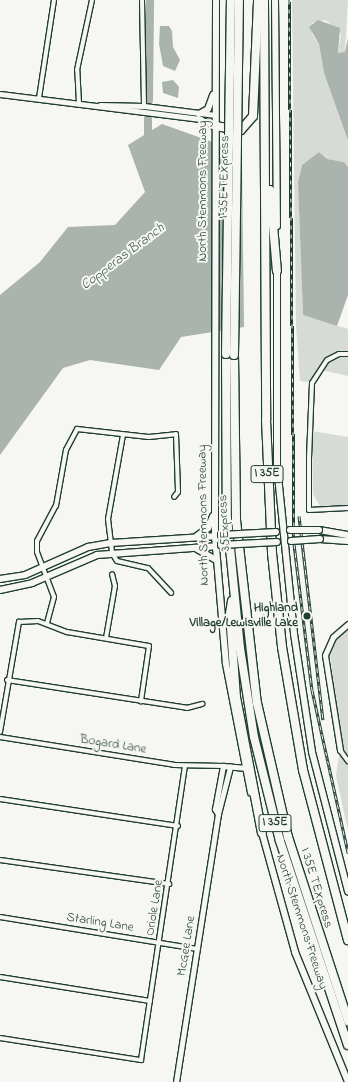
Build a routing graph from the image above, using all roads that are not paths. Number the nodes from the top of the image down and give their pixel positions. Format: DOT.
graph roads {
  1 [pos="54,0"];
  2 [pos="92,0"];
  3 [pos="142,0"];
  4 [pos="216,0"];
  5 [pos="231,0"];
  6 [pos="239,0"];
  7 [pos="258,0"];
  8 [pos="264,0"];
  9 [pos="275,0"];
  10 [pos="215,87"];
  11 [pos="0,94"];
  12 [pos="39,98"];
  13 [pos="79,103"];
  14 [pos="144,109"];
  15 [pos="199,114"];
  16 [pos="215,115"];
  17 [pos="215,126"];
  18 [pos="265,178"];
  19 [pos="277,271"];
  20 [pos="230,354"];
  21 [pos="348,354"];
  22 [pos="123,435"];
  23 [pos="174,497"];
  24 [pos="348,508"];
  25 [pos="215,513"];
  26 [pos="287,531"];
  27 [pos="218,536"];
  28 [pos="348,536"];
  29 [pos="194,537"];
  30 [pos="288,541"];
  31 [pos="348,541"];
  32 [pos="111,543"];
  33 [pos="218,546"];
  34 [pos="192,548"];
  35 [pos="112,553"];
  36 [pos="216,560"];
  37 [pos="44,568"];
  38 [pos="112,574"];
  39 [pos="48,577"];
  40 [pos="0,579"];
  41 [pos="0,590"];
  42 [pos="171,593"];
  43 [pos="234,593"];
  44 [pos="48,623"];
  45 [pos="348,624"];
  46 [pos="106,638"];
  47 [pos="7,680"];
  48 [pos="255,690"];
  49 [pos="141,701"];
  50 [pos="202,704"];
  51 [pos="0,732"];
  52 [pos="0,737"];
  53 [pos="340,750"];
  54 [pos="348,761"];
  55 [pos="185,766"];
  56 [pos="223,766"];
  57 [pos="230,767"];
  58 [pos="244,768"];
  59 [pos="0,799"];
  60 [pos="218,814"];
  61 [pos="178,826"];
  62 [pos="262,833"];
  63 [pos="0,860"];
  64 [pos="169,884"];
  65 [pos="348,891"];
  66 [pos="0,917"];
  67 [pos="348,940"];
  68 [pos="159,942"];
  69 [pos="197,949"];
  70 [pos="0,977"];
  71 [pos="150,1001"];
  72 [pos="348,1021"];
  73 [pos="0,1038"];
  74 [pos="348,1045"];
  75 [pos="176,1082"];
  76 [pos="348,1082"];
  1 -- 12 [label="street"];
  2 -- 13 [label="street"];
  3 -- 14 [label="street"];
  4 -- 10 [label="main road, North Stemmons Freeway"];
  5 -- 20 [label="highway, North Stemmons Freeway / I 35E, bridge"];
  6 -- 20 [label="highway, I 35E TEXpress, bridge"];
  7 -- 17 [label="highway"];
  8 -- 18 [label="highway, I 35E"];
  9 -- 19 [label="main road"];
  10 -- 15 [label="main road"];
  10 -- 16 [label="main road, North Stemmons Freeway"];
  11 -- 12 [label="street"];
  12 -- 13 [label="street"];
  13 -- 14 [label="street"];
  14 -- 15 [label="street"];
  14 -- 17 [label="street"];
  15 -- 16 [label="street"];
  16 -- 17 [label="main road, North Stemmons Freeway"];
  17 -- 25 [label="main road, North Stemmons Freeway"];
  18 -- 19 [label="highway"];
  18 -- 67 [label="highway, I 35E"];
  19 -- 26 [label="main road"];
  20 -- 43 [label="highway, North Stemmons Freeway / I 35E"];
  20 -- 48 [label="highway, 35Express"];
  21 -- 24 [label="street"];
  22 -- 23 [label="street"];
  22 -- 32 [label="street"];
  22 -- 37 [label="street"];
  25 -- 27 [label="main road, North Stemmons Freeway"];
  25 -- 29 [label="main road"];
  26 -- 27 [label="main road, bridge"];
  26 -- 28 [label="main road, bridge"];
  26 -- 30 [label="main road"];
  27 -- 29 [label="main road"];
  27 -- 33 [label="main road, North Stemmons Freeway"];
  29 -- 32 [label="main road"];
  30 -- 31 [label="main road, bridge"];
  30 -- 33 [label="main road, bridge"];
  30 -- 65 [label="main road"];
  32 -- 35 [label="street"];
  32 -- 37 [label="main road"];
  33 -- 34 [label="main road"];
  33 -- 36 [label="main road, North Stemmons Freeway"];
  34 -- 35 [label="main road"];
  34 -- 36 [label="main road"];
  35 -- 39 [label="main road"];
  35 -- 42 [label="street"];
  36 -- 58 [label="main road, North Stemmons Freeway"];
  37 -- 39 [label="street"];
  37 -- 40 [label="main road"];
  38 -- 46 [label="street"];
  39 -- 41 [label="main road"];
  39 -- 44 [label="street"];
  43 -- 62 [label="highway"];
  43 -- 74 [label="highway, North Stemmons Freeway / I 35E"];
  44 -- 46 [label="street"];
  44 -- 47 [label="street"];
  45 -- 53 [label="street"];
  46 -- 49 [label="street"];
  47 -- 49 [label="street"];
  47 -- 51 [label="street"];
  48 -- 72 [label="highway, I 35E TEXpress"];
  49 -- 50 [label="street"];
  52 -- 55 [label="street, Bogard Lane"];
  53 -- 54 [label="street"];
  55 -- 56 [label="street, Bogard Lane"];
  55 -- 61 [label="street, Oriole Lane"];
  56 -- 57 [label="street"];
  56 -- 60 [label="street, McGee Lane"];
  57 -- 58 [label="street"];
  57 -- 60 [label="street, McGee Lane"];
  58 -- 62 [label="main road, North Stemmons Freeway"];
  59 -- 61 [label="street"];
  60 -- 69 [label="street, McGee Lane"];
  61 -- 64 [label="street, Oriole Lane"];
  62 -- 76 [label="main road, North Stemmons Freeway"];
  63 -- 64 [label="street"];
  64 -- 68 [label="street, Oriole Lane"];
  66 -- 68 [label="street, Starling Lane"];
  68 -- 69 [label="street, Starling Lane"];
  68 -- 71 [label="street, Oriole Lane"];
  69 -- 75 [label="street, McGee Lane"];
  70 -- 71 [label="street"];
  71 -- 73 [label="street, Oriole Lane"];
}
